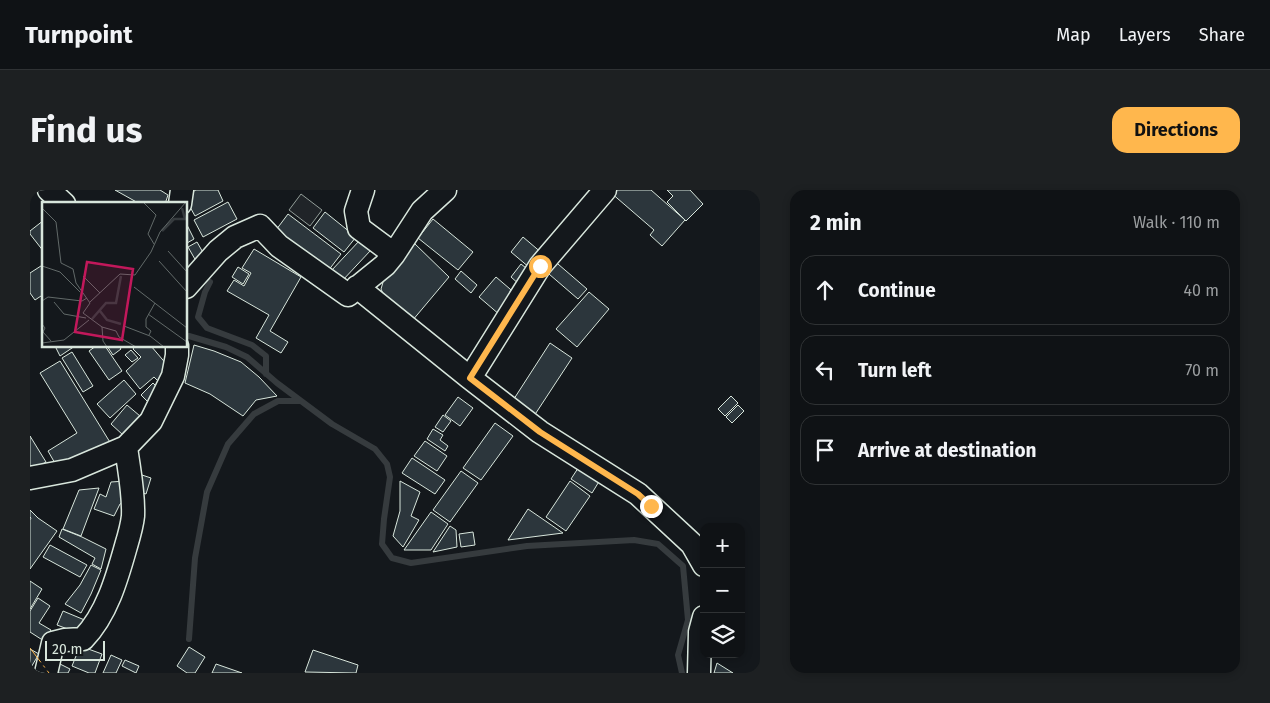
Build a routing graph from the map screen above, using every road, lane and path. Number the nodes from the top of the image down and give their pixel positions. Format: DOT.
graph roads {
  1 [pos="50,190"];
  2 [pos="363,190"];
  3 [pos="432,190"];
  4 [pos="445,190"];
  5 [pos="606,190"];
  6 [pos="62,202"];
  7 [pos="422,210"];
  8 [pos="394,254"];
  9 [pos="189,276"];
  10 [pos="358,287"];
  11 [pos="177,348"];
  12 [pos="470,378"];
  13 [pos="126,447"];
  14 [pos="30,478"];
  15 [pos="700,558"];
  16 [pos="700,638"];
  17 [pos="46,673"];
  18 [pos="699,673"];
  1 -- 6 [label="street"];
  2 -- 8 [label="street"];
  3 -- 7 [label="street"];
  4 -- 7 [label="street"];
  5 -- 12 [label="street"];
  7 -- 8 [label="street"];
  8 -- 10 [label="street"];
  9 -- 10 [label="street"];
  10 -- 12 [label="street"];
  11 -- 13 [label="street"];
  12 -- 15 [label="street"];
  13 -- 14 [label="street"];
  13 -- 17 [label="street"];
  16 -- 18 [label="street"];
}
